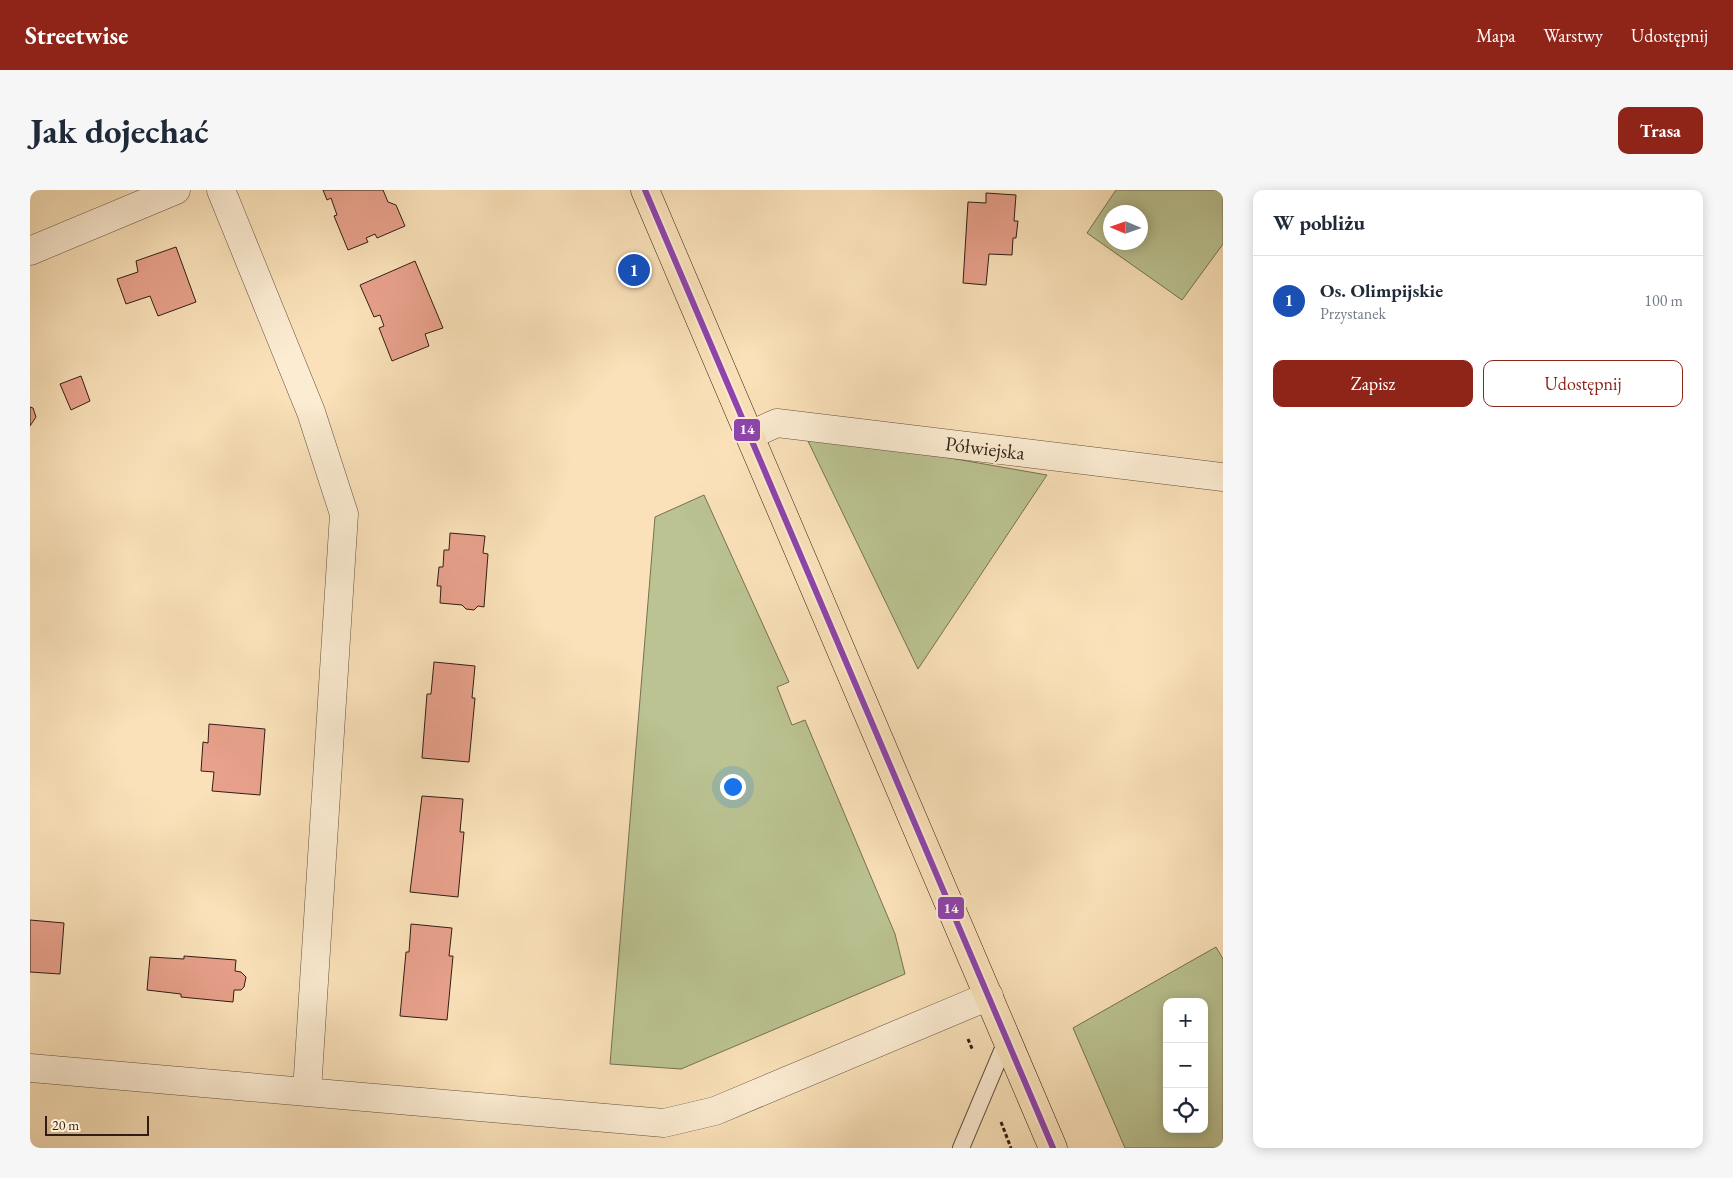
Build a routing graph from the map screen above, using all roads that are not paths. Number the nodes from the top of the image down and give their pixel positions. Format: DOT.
graph roads {
  1 [pos="176,190"];
  2 [pos="221,190"];
  3 [pos="645,190"];
  4 [pos="30,251"];
  5 [pos="750,435"];
  6 [pos="1223,476"];
  7 [pos="989,996"];
  8 [pos="1007,1039"];
  9 [pos="30,1068"];
  10 [pos="307,1091"];
  11 [pos="961,1148"];
  12 [pos="1053,1148"];
  1 -- 4 [label="street"];
  2 -- 10 [label="street"];
  3 -- 5 [label="main road"];
  5 -- 6 [label="street, Półwiejska"];
  5 -- 7 [label="main road"];
  7 -- 8 [label="main road"];
  7 -- 10 [label="street"];
  8 -- 11 [label="lane"];
  8 -- 12 [label="main road"];
  9 -- 10 [label="street"];
}
